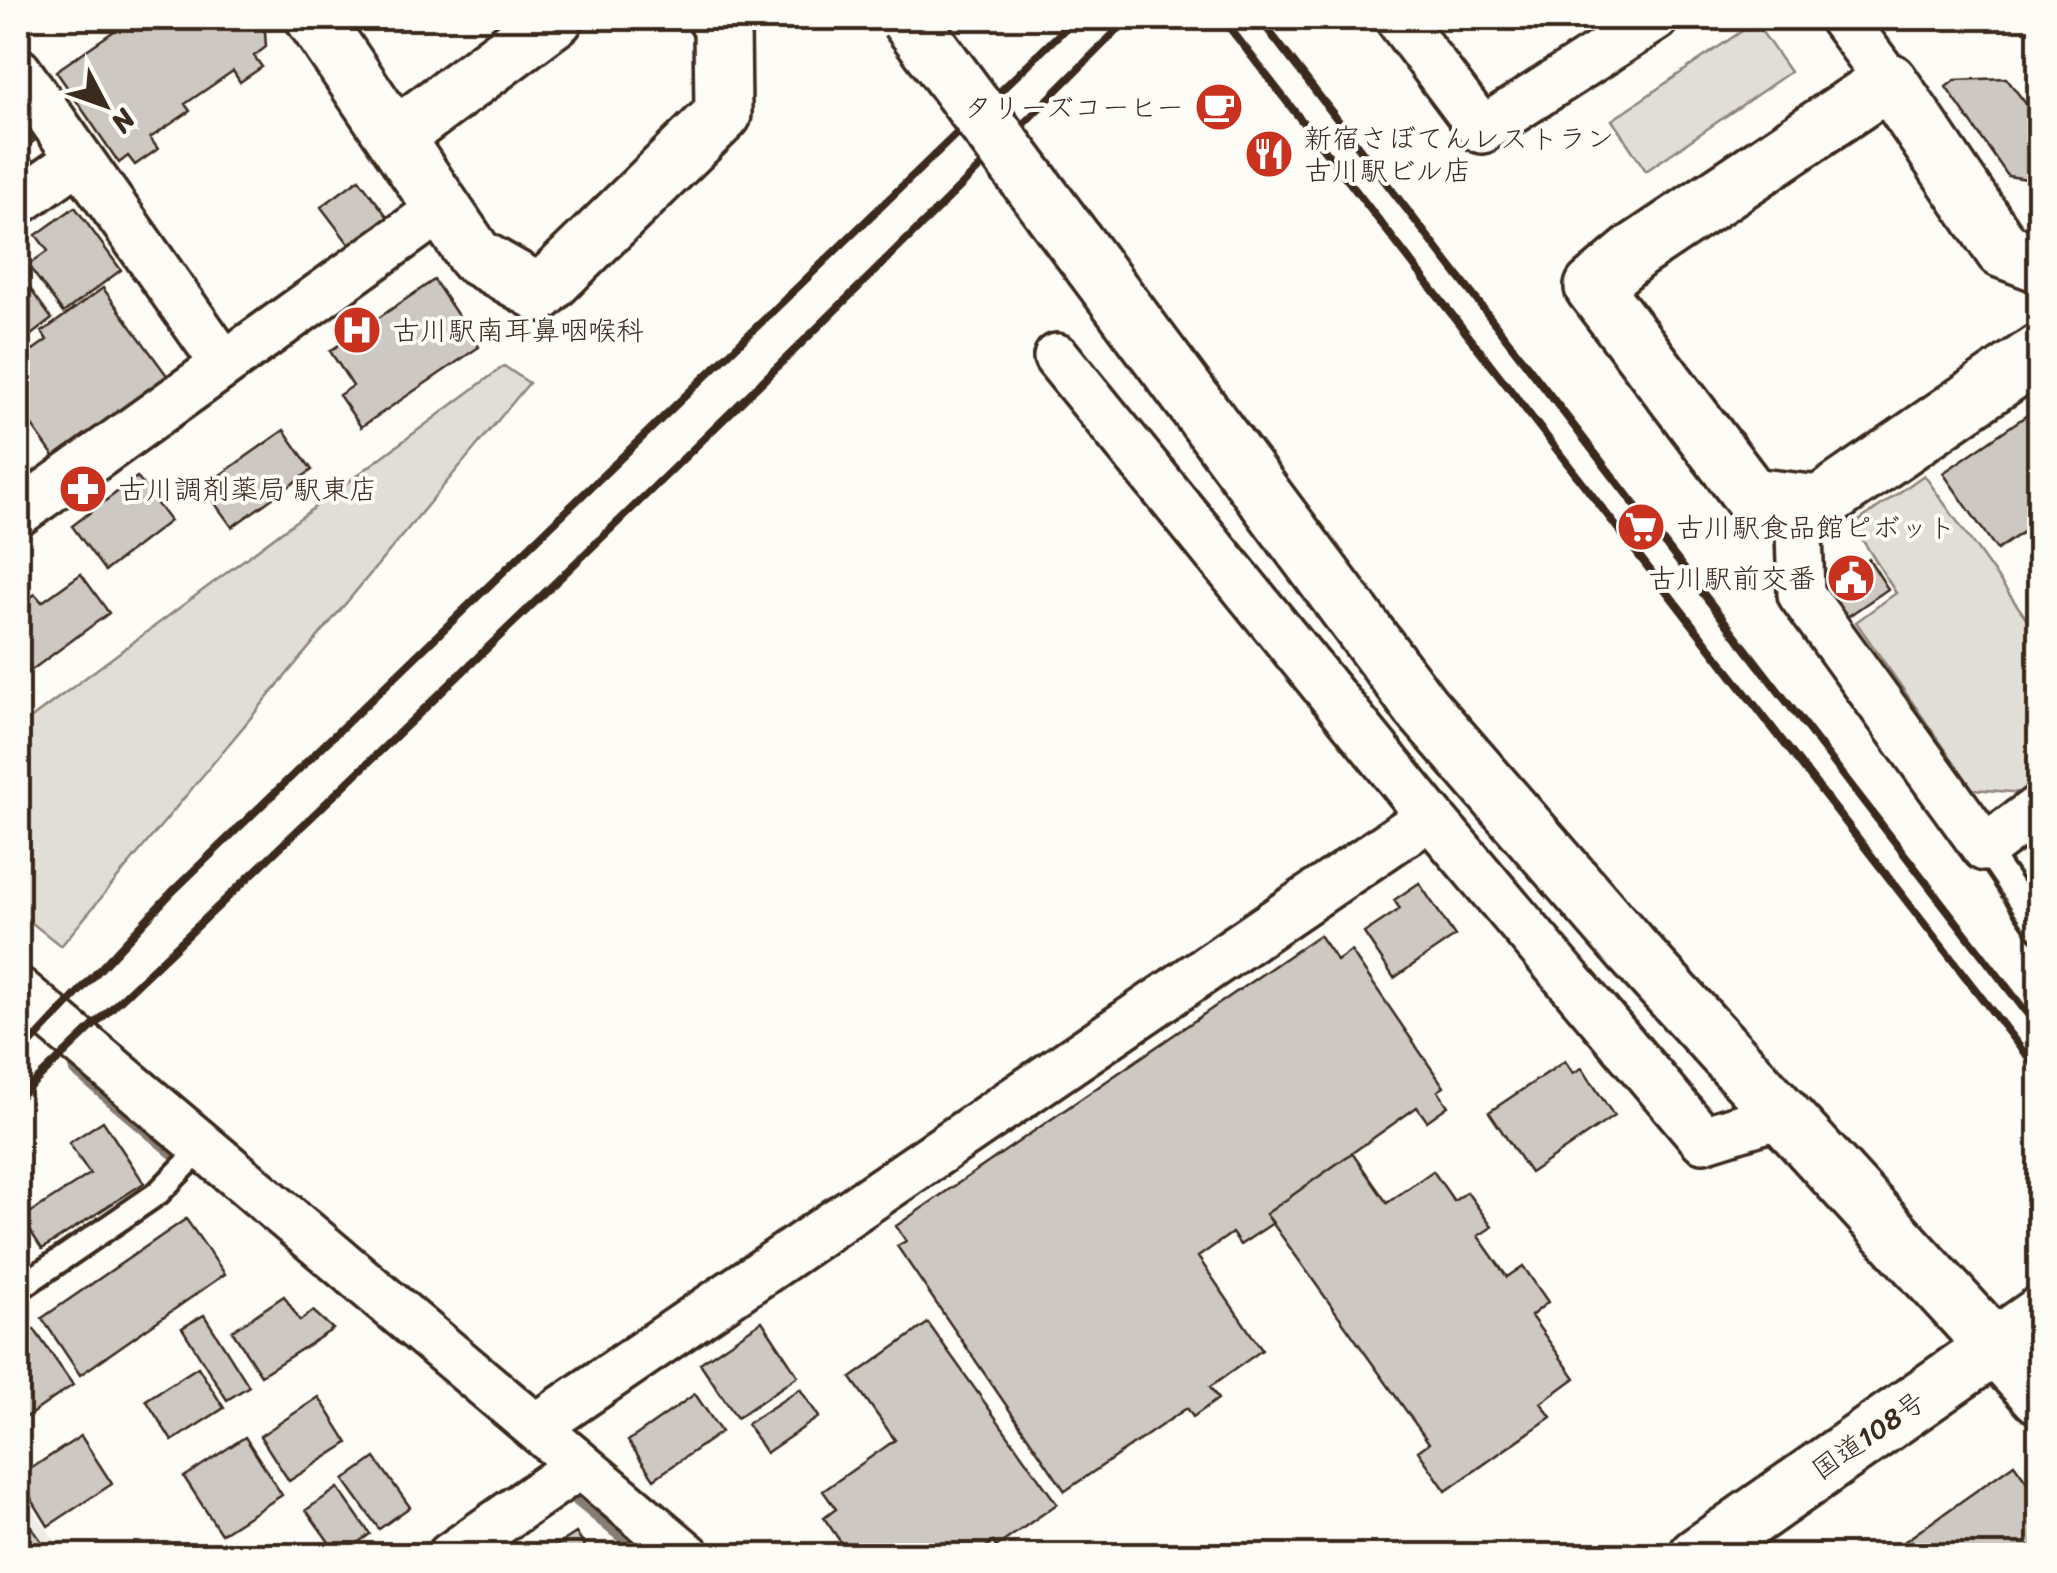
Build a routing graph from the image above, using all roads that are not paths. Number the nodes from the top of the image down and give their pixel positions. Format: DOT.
graph roads {
  1 [pos="314,18"];
  2 [pos="555,18"];
  3 [pos="716,18"];
  4 [pos="908,18"];
  5 [pos="1398,18"];
  6 [pos="1656,18"];
  7 [pos="1842,18"];
  8 [pos="18,71"];
  9 [pos="1889,81"];
  10 [pos="395,137"];
  11 [pos="79,159"];
  12 [pos="18,202"];
  13 [pos="442,208"];
  14 [pos="2040,264"];
  15 [pos="1057,357"];
  16 [pos="2037,358"];
  17 [pos="224,364"];
  18 [pos="1798,500"];
  19 [pos="18,513"];
  20 [pos="2040,807"];
  21 [pos="1430,816"];
  22 [pos="1985,848"];
  23 [pos="2040,929"];
  24 [pos="18,990"];
  25 [pos="1783,1114"];
  26 [pos="204,1146"];
  27 [pos="18,1289"];
  28 [pos="2018,1331"];
  29 [pos="2040,1396"];
  30 [pos="536,1427"];
  31 [pos="580,1465"];
  32 [pos="450,1556"];
  33 [pos="688,1556"];
  34 [pos="1698,1556"];
  1 -- 10 [label="main road"];
  2 -- 10 [label="main road"];
  3 -- 13 [label="main road"];
  4 -- 25 [label="main road, bridge"];
  5 -- 6 [label="street"];
  7 -- 9 [label="street"];
  8 -- 11 [label="street"];
  9 -- 14 [label="main road"];
  9 -- 18 [label="main road"];
  10 -- 13 [label="main road"];
  11 -- 12 [label="street"];
  11 -- 17 [label="street"];
  13 -- 17 [label="street"];
  15 -- 21 [label="street"];
  16 -- 18 [label="main road"];
  17 -- 19 [label="street"];
  18 -- 22 [label="street"];
  20 -- 22 [label="street"];
  21 -- 25 [label="street"];
  21 -- 30 [label="street"];
  22 -- 23 [label="lane"];
  24 -- 26 [label="street"];
  25 -- 28 [label="main road"];
  26 -- 27 [label="lane"];
  26 -- 30 [label="street"];
  28 -- 29 [label="main road"];
  28 -- 34 [label="main road, 国道108号"];
  30 -- 31 [label="street"];
  31 -- 32 [label="street"];
  31 -- 33 [label="street"];
}
